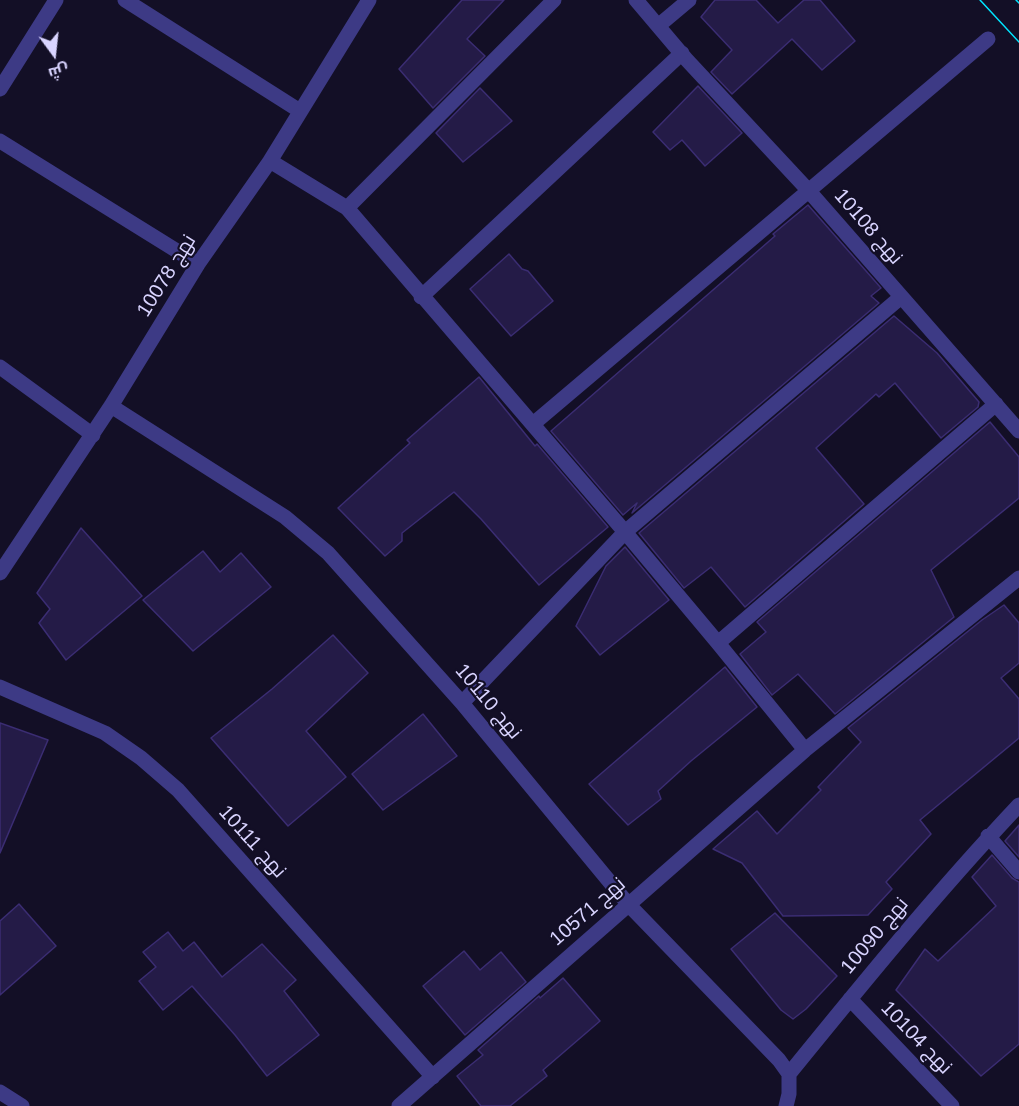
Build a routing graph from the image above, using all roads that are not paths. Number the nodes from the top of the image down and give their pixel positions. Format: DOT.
graph roads {
  1 [pos="56,0"];
  2 [pos="125,0"];
  3 [pos="369,0"];
  4 [pos="554,0"];
  5 [pos="636,0"];
  6 [pos="689,0"];
  7 [pos="658,26"];
  8 [pos="988,39"];
  9 [pos="682,53"];
  10 [pos="0,89"];
  11 [pos="300,111"];
  12 [pos="0,141"];
  13 [pos="270,161"];
  14 [pos="808,190"];
  15 [pos="346,208"];
  16 [pos="198,264"];
  17 [pos="421,297"];
  18 [pos="901,297"];
  19 [pos="0,367"];
  20 [pos="996,404"];
  21 [pos="111,406"];
  22 [pos="533,424"];
  23 [pos="1019,431"];
  24 [pos="93,435"];
  25 [pos="625,532"];
  26 [pos="0,573"];
  27 [pos="1019,578"];
  28 [pos="718,643"];
  29 [pos="0,687"];
  30 [pos="462,703"];
  31 [pos="805,750"];
  32 [pos="1019,805"];
  33 [pos="988,836"];
  34 [pos="1019,872"];
  35 [pos="628,904"];
  36 [pos="850,999"];
  37 [pos="789,1074"];
  38 [pos="433,1077"];
  39 [pos="0,1092"];
  40 [pos="21,1106"];
  41 [pos="399,1106"];
  42 [pos="786,1106"];
  43 [pos="952,1106"];
  1 -- 10 [label="street"];
  2 -- 11 [label="street"];
  3 -- 11 [label="street, نهج 10078"];
  4 -- 15 [label="street"];
  5 -- 7 [label="street, نهج 10108"];
  6 -- 7 [label="street"];
  7 -- 9 [label="street, نهج 10108"];
  8 -- 14 [label="street"];
  9 -- 14 [label="street, نهج 10108"];
  9 -- 17 [label="street"];
  11 -- 13 [label="street, نهج 10078"];
  12 -- 16 [label="street"];
  13 -- 15 [label="street"];
  13 -- 16 [label="street, نهج 10078"];
  14 -- 18 [label="street, نهج 10108"];
  14 -- 22 [label="street"];
  15 -- 17 [label="street"];
  16 -- 21 [label="street, نهج 10078"];
  17 -- 22 [label="street"];
  18 -- 20 [label="street, نهج 10108"];
  18 -- 25 [label="street"];
  19 -- 24 [label="street"];
  20 -- 23 [label="street, نهج 10108"];
  20 -- 28 [label="street"];
  21 -- 24 [label="street, نهج 10078"];
  21 -- 30 [label="street, نهج 10110"];
  22 -- 25 [label="street"];
  24 -- 26 [label="street, نهج 10078"];
  25 -- 28 [label="street"];
  25 -- 30 [label="street"];
  27 -- 31 [label="street, نهج 10571"];
  28 -- 31 [label="street"];
  29 -- 38 [label="street, نهج 10111"];
  30 -- 35 [label="street, نهج 10110"];
  31 -- 35 [label="street, نهج 10571"];
  32 -- 33 [label="street, نهج 10090"];
  33 -- 34 [label="street"];
  33 -- 36 [label="street, نهج 10090"];
  35 -- 37 [label="street, نهج 10110"];
  35 -- 38 [label="street, نهج 10571"];
  36 -- 37 [label="street, نهج 10090"];
  36 -- 43 [label="street, نهج 10104"];
  37 -- 42 [label="street"];
  38 -- 41 [label="street, نهج 10571"];
  39 -- 40 [label="street"];
}
